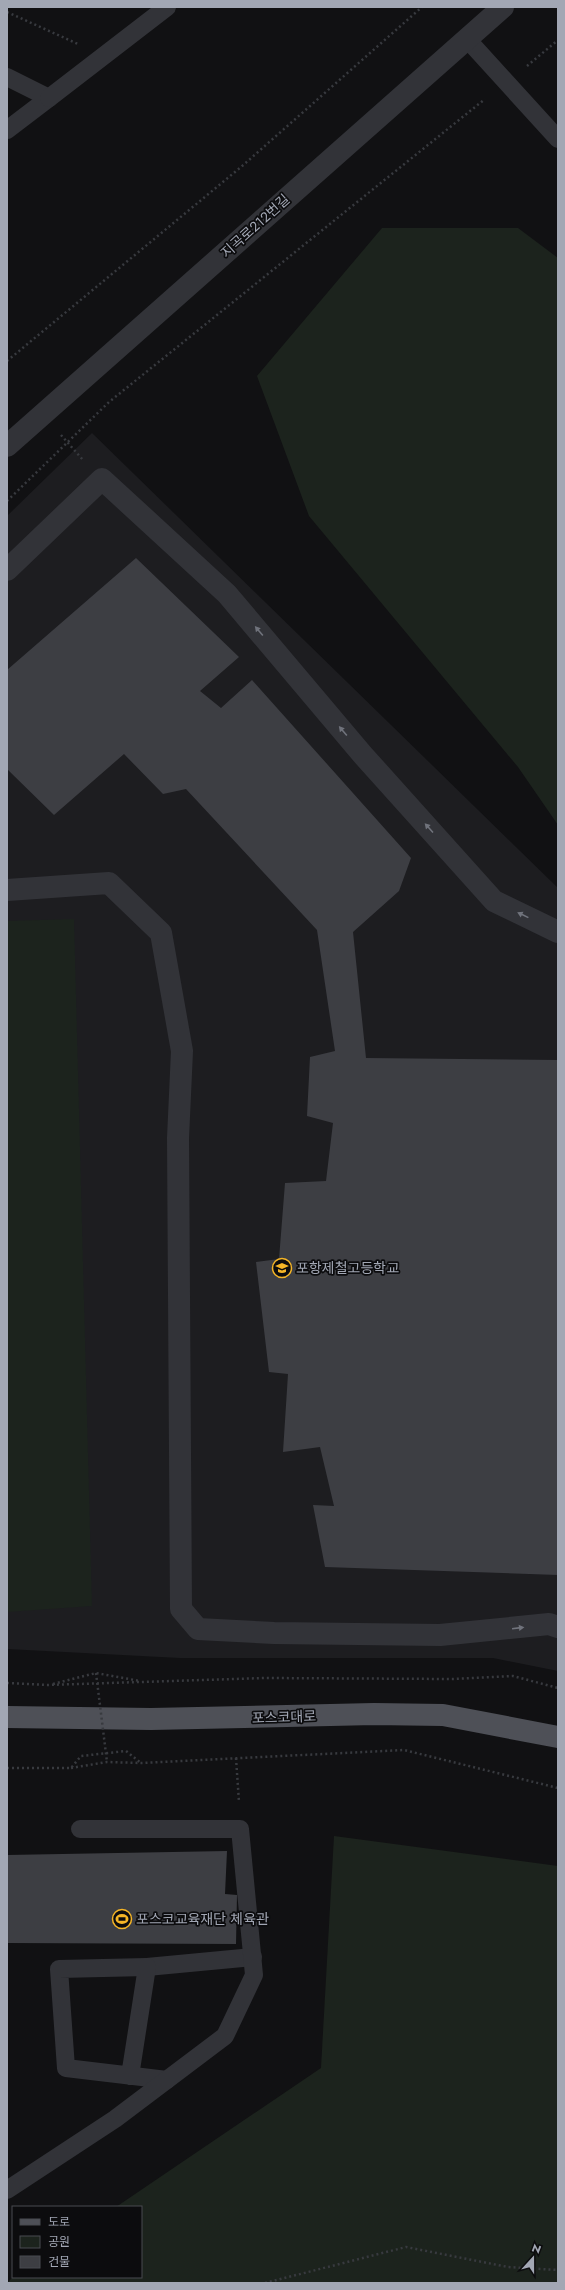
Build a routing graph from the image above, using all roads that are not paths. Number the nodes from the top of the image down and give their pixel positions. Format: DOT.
graph roads {
  1 [pos="168,7"];
  2 [pos="503,7"];
  3 [pos="467,39"];
  4 [pos="7,77"];
  5 [pos="48,98"];
  6 [pos="7,130"];
  7 [pos="558,139"];
  8 [pos="7,446"];
  9 [pos="7,570"];
  10 [pos="7,890"];
  11 [pos="558,932"];
  12 [pos="558,1627"];
  13 [pos="7,1717"];
  14 [pos="558,1737"];
  15 [pos="80,1829"];
  16 [pos="253,1957"];
  17 [pos="147,1967"];
  18 [pos="130,2076"];
  19 [pos="166,2080"];
  20 [pos="7,2190"];
  1 -- 5 [label="lane"];
  2 -- 3 [label="street, 지곡로212번길"];
  3 -- 7 [label="lane"];
  3 -- 8 [label="street, 지곡로212번길"];
  4 -- 5 [label="lane"];
  5 -- 6 [label="lane"];
  11 -- 9 [label="street, one-way"];
  10 -- 12 [label="street, one-way"];
  13 -- 14 [label="main road, 포스코대로"];
  15 -- 16 [label="lane"];
  16 -- 17 [label="lane"];
  16 -- 19 [label="lane"];
  17 -- 18 [label="lane"];
  17 -- 18 [label="lane"];
  18 -- 19 [label="lane"];
  19 -- 20 [label="lane"];
}
